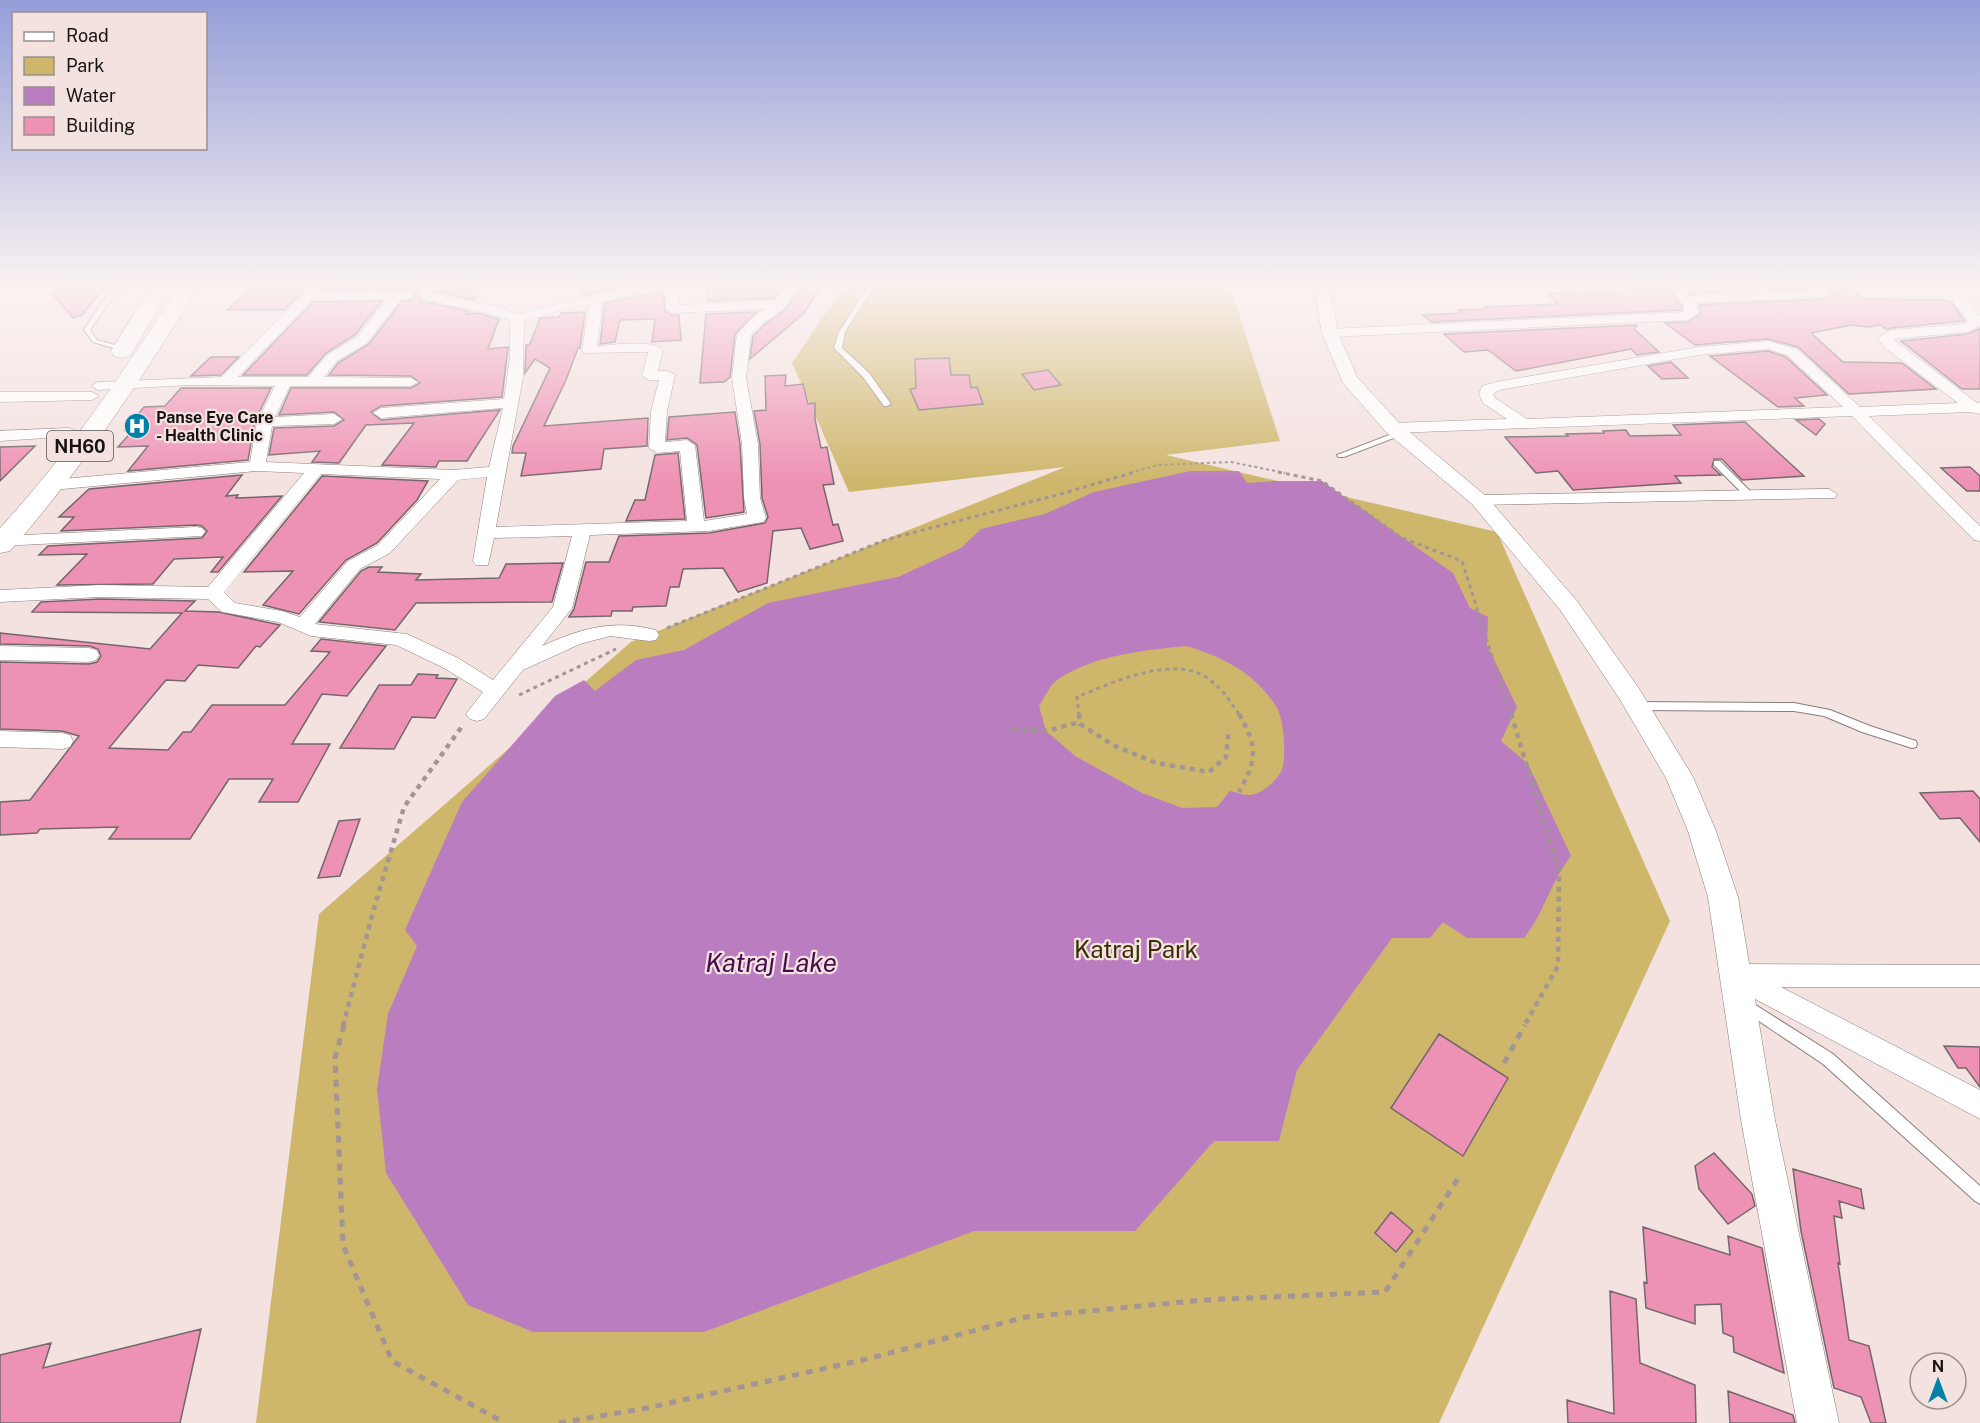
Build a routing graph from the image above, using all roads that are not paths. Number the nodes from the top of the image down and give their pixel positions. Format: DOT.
graph roads {
  1 [pos="124,349"];
  2 [pos="148,349"];
  3 [pos="257,349"];
  4 [pos="346,349"];
  5 [pos="519,349"];
  6 [pos="589,349"];
  7 [pos="607,349"];
  8 [pos="655,349"];
  9 [pos="742,349"];
  10 [pos="839,349"];
  11 [pos="1337,349"];
  12 [pos="1727,349"];
  13 [pos="1786,349"];
  14 [pos="1896,349"];
  15 [pos="226,381"];
  16 [pos="411,382"];
  17 [pos="284,383"];
  18 [pos="311,383"];
  19 [pos="125,384"];
  20 [pos="95,391"];
  21 [pos="0,397"];
  22 [pos="511,403"];
  23 [pos="886,405"];
  24 [pos="1978,409"];
  25 [pos="1855,410"];
  26 [pos="381,413"];
  27 [pos="334,419"];
  28 [pos="265,422"];
  29 [pos="1525,424"];
  30 [pos="1397,431"];
  31 [pos="69,433"];
  32 [pos="0,436"];
  33 [pos="1341,455"];
  34 [pos="1717,463"];
  35 [pos="257,466"];
  36 [pos="316,469"];
  37 [pos="497,471"];
  38 [pos="453,474"];
  39 [pos="52,485"];
  40 [pos="1828,494"];
  41 [pos="1749,495"];
  42 [pos="1479,500"];
  43 [pos="696,526"];
  44 [pos="583,529"];
  45 [pos="196,532"];
  46 [pos="486,533"];
  47 [pos="1980,536"];
  48 [pos="1,537"];
  49 [pos="482,561"];
  50 [pos="213,593"];
  51 [pos="0,596"];
  52 [pos="303,626"];
  53 [pos="649,635"];
  54 [pos="0,653"];
  55 [pos="89,655"];
  56 [pos="516,666"];
  57 [pos="496,691"];
  58 [pos="1637,706"];
  59 [pos="477,714"];
  60 [pos="0,739"];
  61 [pos="62,741"];
  62 [pos="1912,744"];
  63 [pos="1980,976"];
  64 [pos="1736,987"];
  65 [pos="1980,1105"];
  66 [pos="1980,1196"];
  67 [pos="1818,1423"];
  1 -- 20 [label="highway, NH60"];
  2 -- 19 [label="highway, NH60"];
  3 -- 15 [label="street"];
  4 -- 18 [label="street"];
  5 -- 22 [label="street"];
  6 -- 7 [label="street"];
  8 -- 43 [label="street"];
  9 -- 43 [label="street"];
  10 -- 23 [label="lane"];
  11 -- 30 [label="street"];
  12 -- 29 [label="street"];
  13 -- 25 [label="street"];
  14 -- 24 [label="street"];
  15 -- 17 [label="street"];
  15 -- 19 [label="street"];
  16 -- 18 [label="street"];
  17 -- 18 [label="street"];
  17 -- 28 [label="street"];
  19 -- 20 [label="street"];
  19 -- 39 [label="highway, NH60"];
  20 -- 21 [label="street"];
  20 -- 31 [label="highway, NH60"];
  22 -- 26 [label="street"];
  22 -- 37 [label="street"];
  24 -- 25 [label="street"];
  25 -- 29 [label="street"];
  25 -- 47 [label="street"];
  27 -- 28 [label="street"];
  28 -- 35 [label="street"];
  29 -- 30 [label="street"];
  30 -- 33 [label="lane"];
  30 -- 42 [label="street"];
  31 -- 32 [label="street"];
  31 -- 48 [label="highway, NH60"];
  34 -- 41 [label="lane"];
  35 -- 36 [label="street"];
  35 -- 39 [label="street"];
  36 -- 38 [label="street"];
  36 -- 50 [label="street"];
  37 -- 38 [label="street"];
  37 -- 46 [label="street"];
  38 -- 52 [label="street"];
  39 -- 48 [label="highway, NH60"];
  40 -- 41 [label="street"];
  41 -- 42 [label="street"];
  42 -- 58 [label="street"];
  43 -- 44 [label="street"];
  44 -- 46 [label="street"];
  44 -- 56 [label="street"];
  45 -- 48 [label="street"];
  46 -- 49 [label="street"];
  50 -- 51 [label="street"];
  50 -- 52 [label="street"];
  52 -- 57 [label="street"];
  53 -- 56 [label="street"];
  54 -- 55 [label="street"];
  56 -- 57 [label="street"];
  57 -- 59 [label="street"];
  58 -- 62 [label="lane"];
  58 -- 64 [label="street"];
  60 -- 61 [label="street"];
  63 -- 64 [label="street"];
  64 -- 65 [label="street"];
  64 -- 66 [label="lane"];
  64 -- 67 [label="street"];
}
